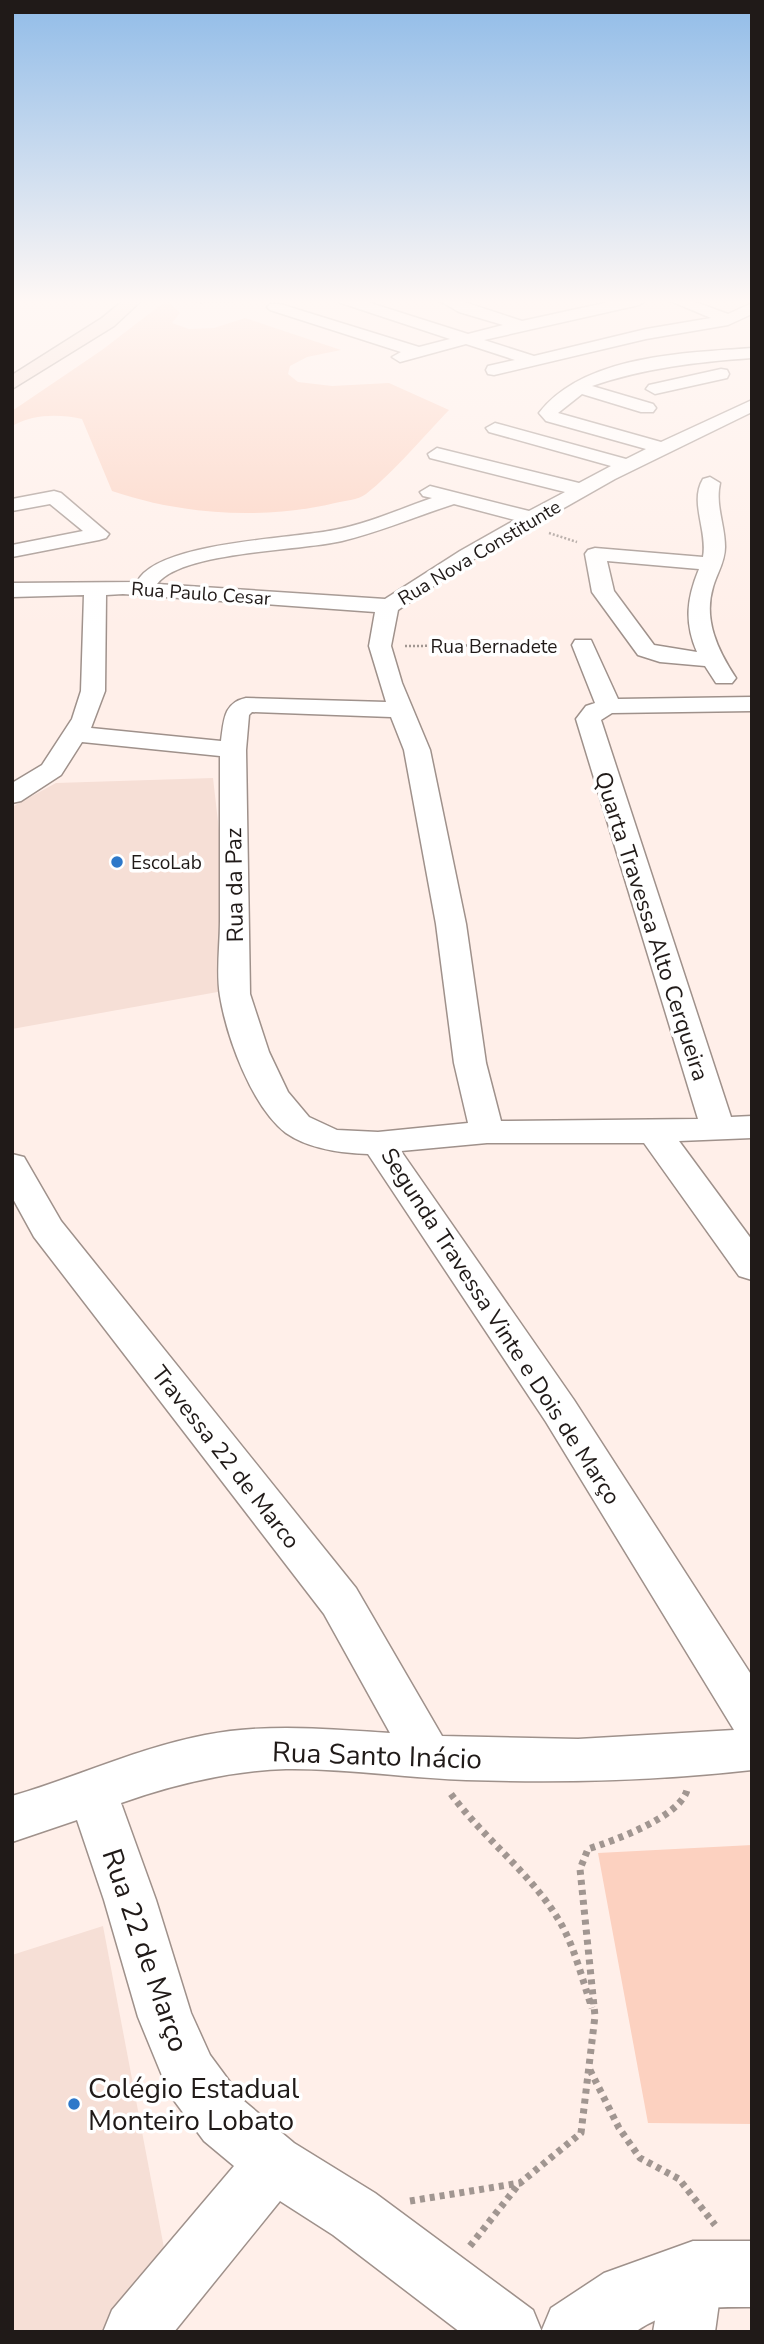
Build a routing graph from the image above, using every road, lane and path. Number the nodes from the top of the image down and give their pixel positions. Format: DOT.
graph roads {
  1 [pos="555,409"];
  2 [pos="743,409"];
  3 [pos="495,428"];
  4 [pos="661,448"];
  5 [pos="436,454"];
  6 [pos="626,465"];
  7 [pos="710,483"];
  8 [pos="582,490"];
  9 [pos="427,491"];
  10 [pos="452,498"];
  11 [pos="12,505"];
  12 [pos="526,522"];
  13 [pos="59,543"];
  14 [pos="104,549"];
  15 [pos="12,551"];
  16 [pos="596,554"];
  17 [pos="712,564"];
  18 [pos="95,588"];
  19 [pos="134,589"];
  20 [pos="12,590"];
  21 [pos="389,606"];
  22 [pos="583,645"];
  23 [pos="380,646"];
  24 [pos="712,660"];
  25 [pos="610,706"];
  26 [pos="749,709"];
  27 [pos="401,710"];
  28 [pos="77,734"];
  29 [pos="233,750"];
  30 [pos="12,794"];
  31 [pos="734,1127"];
  32 [pos="487,1132"];
  33 [pos="654,1132"];
  34 [pos="378,1143"];
  35 [pos="12,1165"];
  36 [pos="752,1267"];
  37 [pos="752,1717"];
  38 [pos="752,1749"];
  39 [pos="428,1757"];
  40 [pos="687,1758"];
  41 [pos="92,1791"];
  42 [pos="12,1819"];
  43 [pos="595,2015"];
  44 [pos="589,2067"];
  45 [pos="274,2164"];
  46 [pos="520,2183"];
  47 [pos="355,2214"];
  48 [pos="447,2282"];
  49 [pos="719,2288"];
  50 [pos="134,2332"];
  51 [pos="511,2332"];
  52 [pos="575,2332"];
  1 -- 4 [label="street"];
  2 -- 4 [label="street, Rua Nova Constitunte"];
  3 -- 6 [label="street"];
  4 -- 6 [label="street, Rua Nova Constitunte"];
  5 -- 8 [label="street"];
  6 -- 8 [label="street, Rua Nova Constitunte"];
  7 -- 17 [label="street"];
  8 -- 12 [label="street, Rua Nova Constitunte"];
  9 -- 10 [label="street"];
  10 -- 12 [label="street"];
  10 -- 19 [label="street"];
  11 -- 13 [label="street"];
  11 -- 14 [label="street"];
  12 -- 16 [label="path"];
  12 -- 21 [label="street, Rua Nova Constitunte"];
  13 -- 14 [label="street"];
  13 -- 15 [label="street"];
  14 -- 19 [label="street"];
  16 -- 17 [label="street"];
  16 -- 24 [label="street"];
  17 -- 24 [label="street"];
  18 -- 19 [label="street, Rua Paulo Cesar"];
  18 -- 20 [label="street, Rua Paulo Cesar"];
  18 -- 28 [label="street"];
  19 -- 21 [label="street, Rua Paulo Cesar"];
  21 -- 23 [label="street, Rua Nova Constitunte"];
  22 -- 23 [label="path, Rua Bernadete"];
  22 -- 25 [label="street, Rua Bernadete"];
  23 -- 27 [label="street, Rua Nova Constitunte"];
  24 -- 26 [label="street"];
  25 -- 26 [label="street"];
  25 -- 31 [label="street, Quarta Travessa Alto Cerqueira"];
  27 -- 29 [label="street, Rua da Paz"];
  27 -- 32 [label="street, Rua Nova Constitunte"];
  28 -- 29 [label="street"];
  28 -- 30 [label="street"];
  29 -- 34 [label="street, Rua da Paz"];
  31 -- 33 [label="street, Segunda Travessa Vinte e Dois de Março"];
  32 -- 33 [label="street, Segunda Travessa Vinte e Dois de Março"];
  32 -- 34 [label="street, Segunda Travessa Vinte e Dois de Março"];
  33 -- 36 [label="street"];
  34 -- 37 [label="street, Segunda Travessa Vinte e Dois de Março"];
  35 -- 39 [label="street, Travessa 22 de Marco"];
  38 -- 40 [label="street, Rua Santo Inácio"];
  39 -- 40 [label="street, Rua Santo Inácio"];
  39 -- 41 [label="street, Rua Santo Inácio"];
  39 -- 43 [label="path"];
  40 -- 43 [label="path"];
  41 -- 42 [label="street, Rua Santo Inácio"];
  41 -- 45 [label="street, Rua 22 de Março"];
  43 -- 44 [label="path"];
  44 -- 46 [label="path"];
  44 -- 49 [label="path"];
  45 -- 47 [label="street, Rua 22 de Março"];
  45 -- 50 [label="street"];
  46 -- 47 [label="path"];
  46 -- 48 [label="path"];
  47 -- 48 [label="street, Rua 22 de Março"];
  48 -- 51 [label="street, Rua 22 de Março"];
  49 -- 52 [label="street"];
}
